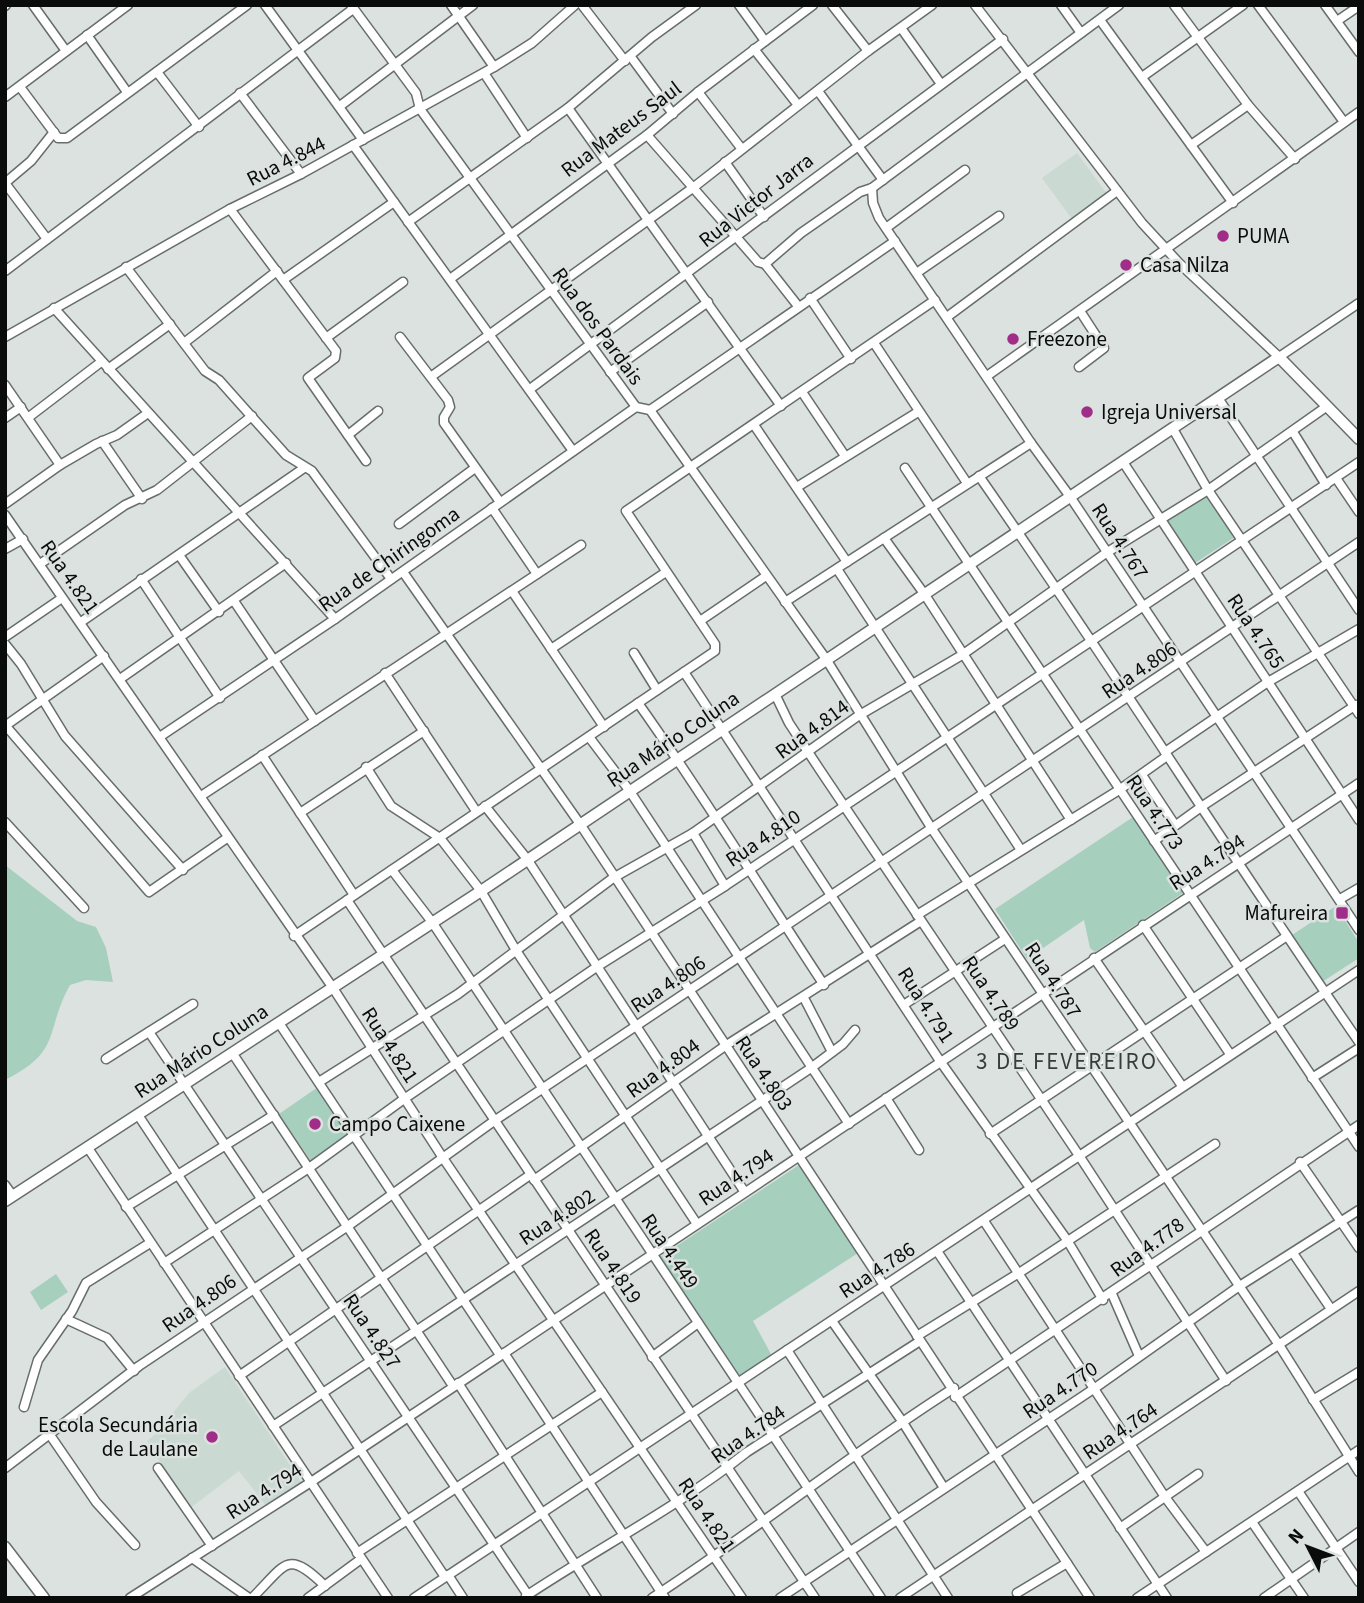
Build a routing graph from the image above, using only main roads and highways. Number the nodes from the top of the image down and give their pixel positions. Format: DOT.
graph roads {
  1 [pos="1359,439"];
  2 [pos="9,1199"];
  3 [pos="5,1547"];
  4 [pos="44,1598"];
  1 -- 2 [label="main road, Rua Mário Coluna"];
  3 -- 4 [label="main road"];
}
